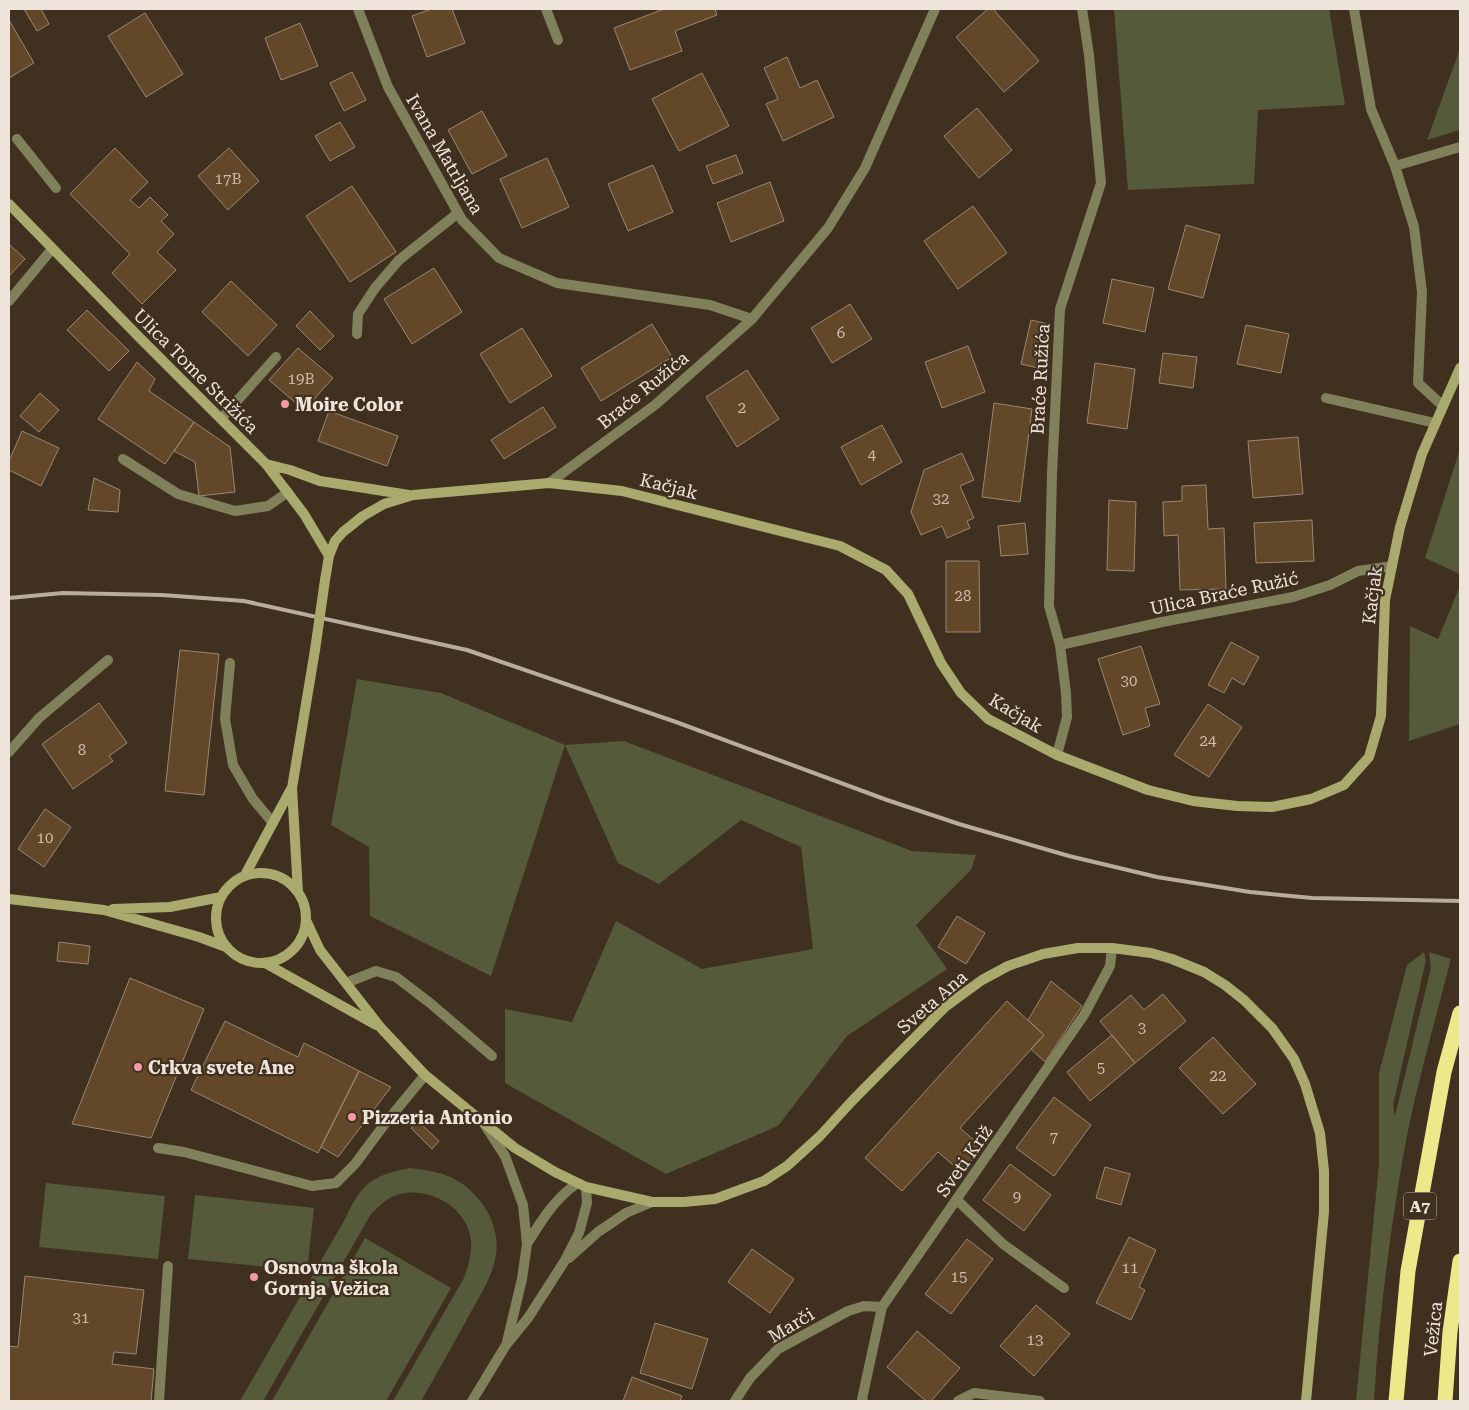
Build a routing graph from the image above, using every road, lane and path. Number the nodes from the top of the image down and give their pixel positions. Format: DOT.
graph roads {
  1 [pos="358,9"];
  2 [pos="546,9"];
  3 [pos="935,9"];
  4 [pos="1082,9"];
  5 [pos="1354,9"];
  6 [pos="558,40"];
  7 [pos="17,138"];
  8 [pos="1460,147"];
  9 [pos="1395,166"];
  10 [pos="56,188"];
  11 [pos="9,204"];
  12 [pos="458,213"];
  13 [pos="52,249"];
  14 [pos="9,301"];
  15 [pos="752,319"];
  16 [pos="357,334"];
  17 [pos="276,357"];
  18 [pos="1460,368"];
  19 [pos="1326,398"];
  20 [pos="1443,406"];
  21 [pos="222,419"];
  22 [pos="1435,423"];
  23 [pos="123,459"];
  24 [pos="266,464"];
  25 [pos="548,483"];
  26 [pos="288,492"];
  27 [pos="413,496"];
  28 [pos="329,556"];
  29 [pos="1392,566"];
  30 [pos="1060,645"];
  31 [pos="108,660"];
  32 [pos="230,663"];
  33 [pos="9,752"];
  34 [pos="1057,755"];
  35 [pos="292,788"];
  36 [pos="273,823"];
  37 [pos="246,875"];
  38 [pos="298,892"];
  39 [pos="221,897"];
  40 [pos="9,899"];
  41 [pos="104,910"];
  42 [pos="306,920"];
  43 [pos="226,947"];
  44 [pos="1112,948"];
  45 [pos="265,963"];
  46 [pos="346,983"];
  47 [pos="1460,1013"];
  48 [pos="381,1028"];
  49 [pos="492,1056"];
  50 [pos="425,1076"];
  51 [pos="484,1124"];
  52 [pos="158,1148"];
  53 [pos="581,1185"];
  54 [pos="957,1200"];
  55 [pos="652,1202"];
  56 [pos="527,1244"];
  57 [pos="1460,1261"];
  58 [pos="564,1262"];
  59 [pos="168,1266"];
  60 [pos="1064,1288"];
  61 [pos="882,1307"];
  62 [pos="506,1345"];
  63 [pos="159,1401"];
  64 [pos="472,1401"];
  65 [pos="736,1401"];
  66 [pos="862,1401"];
  67 [pos="958,1401"];
  68 [pos="1040,1401"];
  69 [pos="1306,1401"];
  70 [pos="1396,1401"];
  71 [pos="1445,1401"];
  1 -- 12 [label="street, Ivana Matrljana"];
  2 -- 6 [label="street"];
  3 -- 15 [label="street, Braće Ružića"];
  4 -- 30 [label="street, Braće Ružića"];
  5 -- 9 [label="street"];
  7 -- 10 [label="street"];
  8 -- 9 [label="street"];
  9 -- 20 [label="street"];
  11 -- 13 [label="main road, Ulica Tome Strižića"];
  12 -- 15 [label="street, Ivana Matrljana"];
  12 -- 16 [label="street"];
  13 -- 14 [label="street"];
  13 -- 21 [label="main road, Ulica Tome Strižića"];
  15 -- 25 [label="street, Braće Ružića"];
  17 -- 21 [label="street"];
  18 -- 20 [label="main road, Kačjak"];
  19 -- 22 [label="street"];
  20 -- 22 [label="main road, Kačjak"];
  21 -- 24 [label="main road, Ulica Tome Strižića"];
  22 -- 29 [label="main road, Kačjak"];
  23 -- 26 [label="street"];
  24 -- 26 [label="main road, Ulica Tome Strižića"];
  24 -- 27 [label="main road"];
  25 -- 27 [label="main road, Kačjak"];
  25 -- 34 [label="main road, Kačjak"];
  26 -- 28 [label="main road, Ulica Tome Strižića"];
  27 -- 28 [label="main road, Kačjak"];
  28 -- 35 [label="main road, bridge"];
  29 -- 30 [label="street, Ulica Braće Ružić"];
  29 -- 34 [label="main road, Kačjak"];
  30 -- 34 [label="street, Braće Ružića"];
  31 -- 33 [label="street"];
  32 -- 36 [label="street"];
  35 -- 36 [label="main road"];
  35 -- 38 [label="main road"];
  36 -- 37 [label="main road"];
  37 -- 38 [label="main road"];
  37 -- 39 [label="main road"];
  38 -- 42 [label="main road"];
  39 -- 41 [label="main road"];
  39 -- 43 [label="main road"];
  40 -- 41 [label="main road"];
  41 -- 43 [label="main road"];
  42 -- 45 [label="main road"];
  42 -- 46 [label="main road"];
  43 -- 45 [label="main road"];
  44 -- 54 [label="street, Sveti Križ"];
  44 -- 55 [label="main road, Sveta Ana"];
  44 -- 69 [label="main road, Sveta Ana"];
  45 -- 48 [label="main road"];
  46 -- 48 [label="main road"];
  46 -- 49 [label="street"];
  47 -- 70 [label="highway, A7"];
  48 -- 50 [label="main road, Sveta Ana"];
  50 -- 51 [label="main road, Sveta Ana"];
  50 -- 52 [label="street"];
  51 -- 53 [label="main road, Sveta Ana"];
  51 -- 56 [label="street"];
  53 -- 55 [label="main road, Sveta Ana"];
  53 -- 56 [label="street"];
  53 -- 58 [label="street"];
  54 -- 60 [label="street"];
  54 -- 61 [label="street, Sveti Križ"];
  55 -- 58 [label="street"];
  56 -- 62 [label="street"];
  57 -- 71 [label="highway, Vežica"];
  58 -- 62 [label="street"];
  59 -- 63 [label="street"];
  61 -- 65 [label="street, Marči"];
  61 -- 66 [label="street, Sveti Križ"];
  62 -- 64 [label="street"];
  67 -- 68 [label="street"];
}
